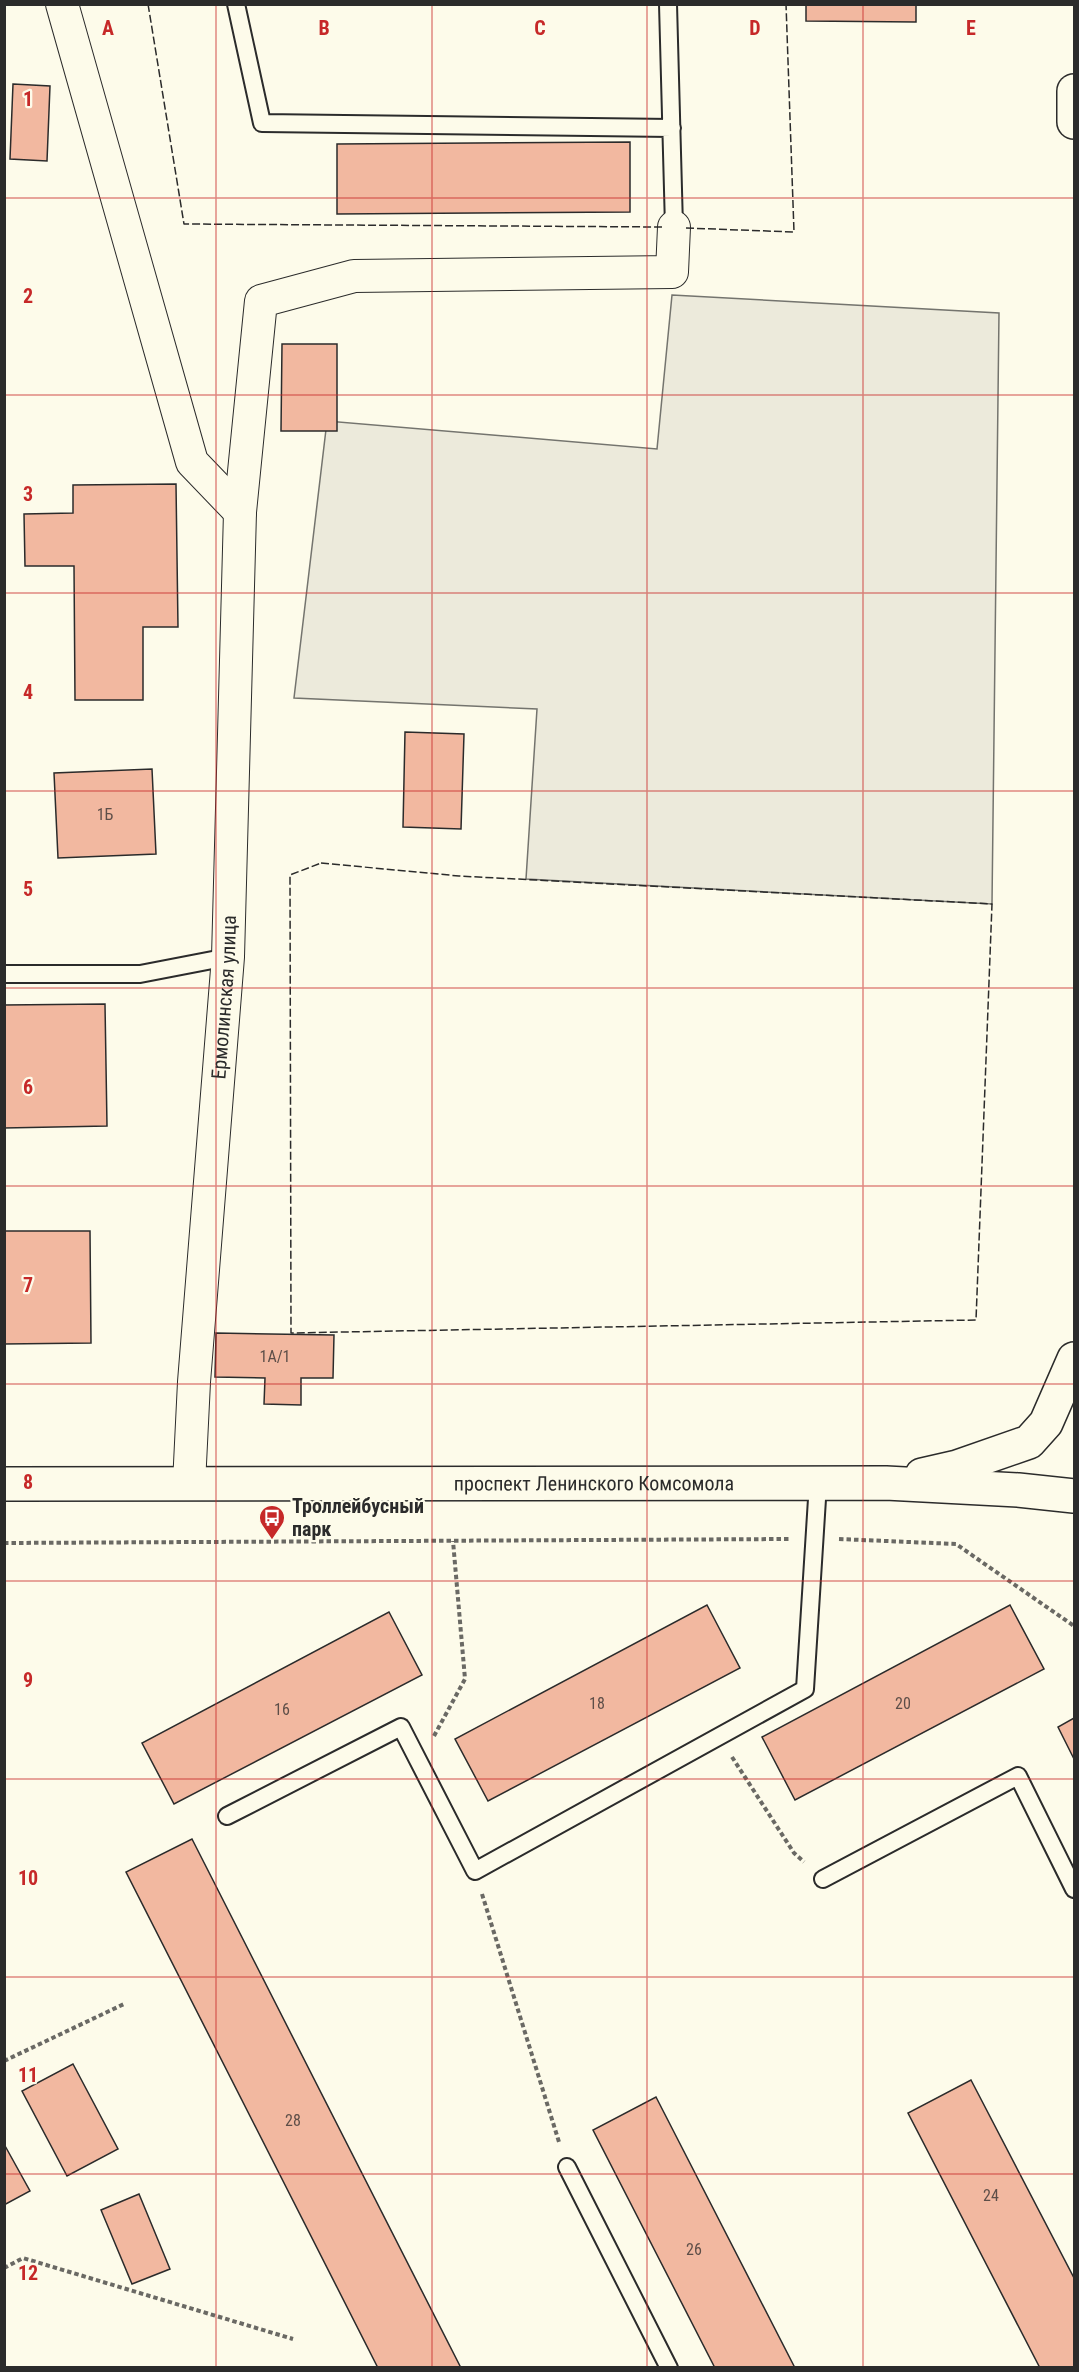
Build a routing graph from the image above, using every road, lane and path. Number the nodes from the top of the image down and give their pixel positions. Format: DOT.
graph roads {
  1 [pos="62,4"];
  2 [pos="236,4"];
  3 [pos="668,4"];
  4 [pos="1074,91"];
  5 [pos="1074,123"];
  6 [pos="672,128"];
  7 [pos="674,227"];
  8 [pos="240,512"];
  9 [pos="228,957"];
  10 [pos="4,974"];
  11 [pos="1074,1359"];
  12 [pos="818,1483"];
  13 [pos="886,1483"];
  14 [pos="4,1484"];
  15 [pos="189,1484"];
  16 [pos="1074,1496"];
  17 [pos="816,1538"];
  18 [pos="453,1541"];
  19 [pos="4,1544"];
  20 [pos="1074,1626"];
  21 [pos="718,1737"];
  22 [pos="419,1763"];
  23 [pos="227,1816"];
  24 [pos="475,1871"];
  25 [pos="823,1879"];
  26 [pos="1074,1889"];
  27 [pos="124,2004"];
  28 [pos="4,2061"];
  29 [pos="567,2167"];
  30 [pos="4,2268"];
  31 [pos="293,2339"];
  32 [pos="669,2367"];
  1 -- 8 [label="street"];
  2 -- 6 [label="lane"];
  3 -- 6 [label="lane"];
  4 -- 5 [label="main road"];
  6 -- 7 [label="lane"];
  7 -- 8 [label="street, Ермолинская улица"];
  8 -- 9 [label="street, Ермолинская улица"];
  9 -- 10 [label="lane"];
  9 -- 15 [label="street, Ермолинская улица"];
  11 -- 13 [label="main road"];
  12 -- 13 [label="main road, проспект Ленинского Комсомола"];
  12 -- 15 [label="main road, проспект Ленинского Комсомола"];
  12 -- 17 [label="lane"];
  13 -- 16 [label="main road, проспект Ленинского Комсомола"];
  14 -- 15 [label="main road, проспект Ленинского Комсомола"];
  17 -- 18 [label="path"];
  17 -- 20 [label="path"];
  17 -- 21 [label="lane"];
  18 -- 19 [label="path"];
  18 -- 22 [label="path"];
  21 -- 24 [label="lane"];
  21 -- 25 [label="path"];
  22 -- 23 [label="lane"];
  22 -- 24 [label="lane"];
  24 -- 29 [label="path"];
  25 -- 26 [label="lane"];
  27 -- 28 [label="path"];
  29 -- 32 [label="lane"];
  30 -- 31 [label="path"];
}
